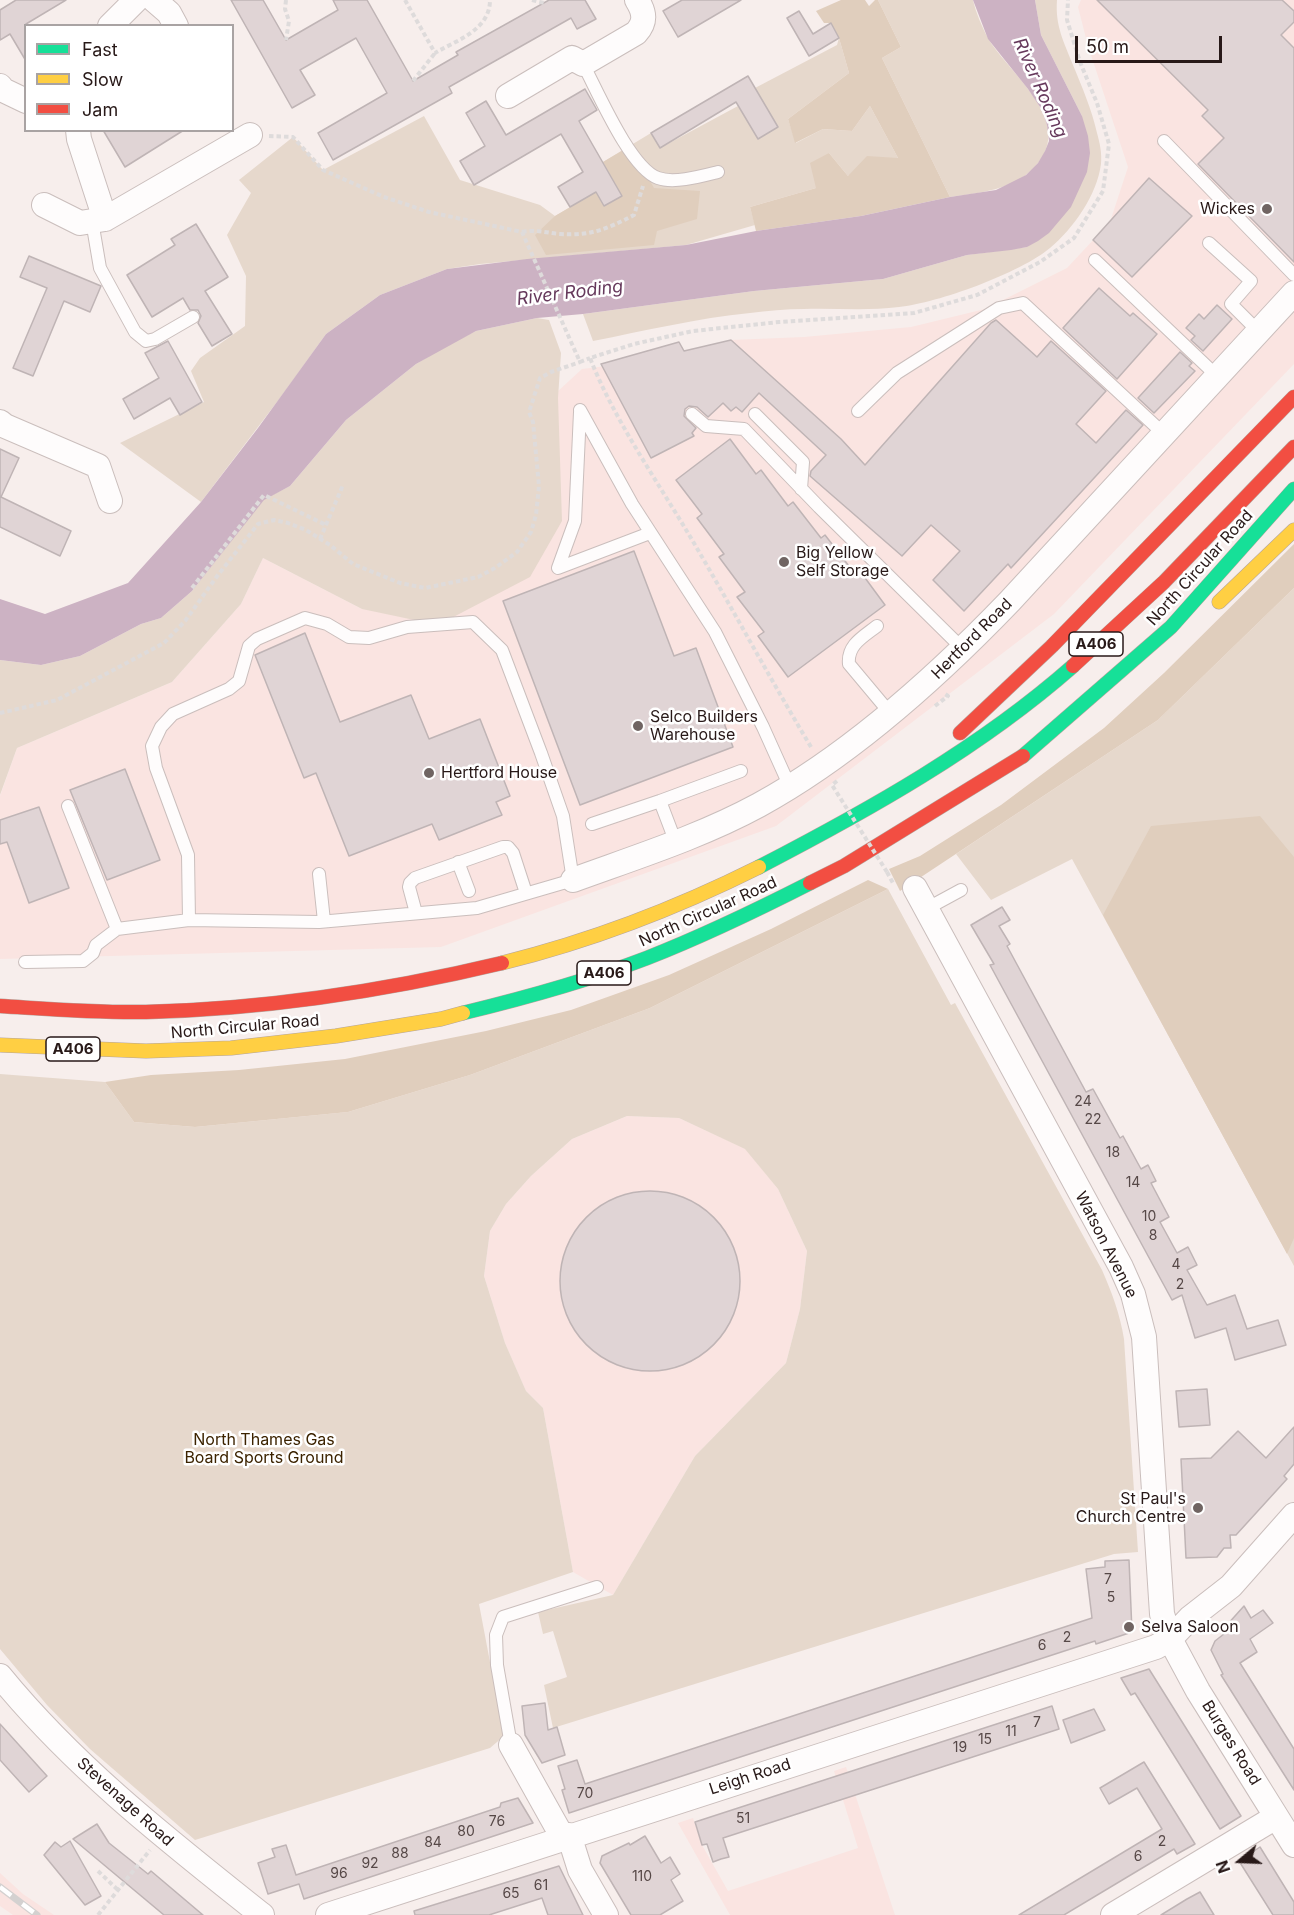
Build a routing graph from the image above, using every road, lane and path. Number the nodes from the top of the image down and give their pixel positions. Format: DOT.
graph roads {
  1 [pos="136,0"];
  2 [pos="154,0"];
  3 [pos="286,0"];
  4 [pos="405,0"];
  5 [pos="490,0"];
  6 [pos="532,0"];
  7 [pos="637,0"];
  8 [pos="1068,0"];
  9 [pos="544,3"];
  10 [pos="112,24"];
  11 [pos="175,24"];
  12 [pos="286,40"];
  13 [pos="435,52"];
  14 [pos="583,64"];
  15 [pos="413,81"];
  16 [pos="1,92"];
  17 [pos="508,96"];
  18 [pos="24,100"];
  19 [pos="78,132"];
  20 [pos="250,135"];
  21 [pos="1164,141"];
  22 [pos="648,171"];
  23 [pos="718,172"];
  24 [pos="44,205"];
  25 [pos="98,220"];
  26 [pos="522,232"];
  27 [pos="1209,243"];
  28 [pos="1095,260"];
  29 [pos="1294,275"];
  30 [pos="1294,293"];
  31 [pos="193,317"];
  32 [pos="1259,332"];
  33 [pos="590,358"];
  34 [pos="580,362"];
  35 [pos="1218,377"];
  36 [pos="1294,397"];
  37 [pos="858,411"];
  38 [pos="692,414"];
  39 [pos="755,414"];
  40 [pos="0,422"];
  41 [pos="1164,434"];
  42 [pos="1294,447"];
  43 [pos="343,485"];
  44 [pos="801,489"];
  45 [pos="1294,489"];
  46 [pos="110,501"];
  47 [pos="326,525"];
  48 [pos="1294,530"];
  49 [pos="650,533"];
  50 [pos="320,539"];
  51 [pos="192,588"];
  52 [pos="1211,610"];
  53 [pos="877,626"];
  54 [pos="964,650"];
  55 [pos="1124,687"];
  56 [pos="0,713"];
  57 [pos="890,713"];
  58 [pos="1018,760"];
  59 [pos="741,771"];
  60 [pos="830,774"];
  61 [pos="920,776"];
  62 [pos="790,787"];
  63 [pos="660,801"];
  64 [pos="68,806"];
  65 [pos="592,824"];
  66 [pos="676,843"];
  67 [pos="458,862"];
  68 [pos="887,872"];
  69 [pos="319,874"];
  70 [pos="573,880"];
  71 [pos="961,890"];
  72 [pos="469,891"];
  73 [pos="526,894"];
  74 [pos="921,899"];
  75 [pos="416,913"];
  76 [pos="189,920"];
  77 [pos="324,921"];
  78 [pos="117,929"];
  79 [pos="25,962"];
  80 [pos="0,1006"];
  81 [pos="0,1045"];
  82 [pos="1294,1515"];
  83 [pos="597,1587"];
  84 [pos="1170,1639"];
  85 [pos="0,1676"];
  86 [pos="511,1745"];
  87 [pos="1276,1817"];
  88 [pos="162,1836"];
  89 [pos="566,1837"];
  90 [pos="1294,1845"];
  91 [pos="98,1871"];
  92 [pos="118,1890"];
  93 [pos="98,1915"];
  94 [pos="262,1915"];
  95 [pos="328,1915"];
  96 [pos="606,1915"];
  97 [pos="1113,1915"];
  1 -- 10 [label="street"];
  2 -- 11 [label="street"];
  3 -- 12 [label="path"];
  4 -- 13 [label="path"];
  5 -- 13 [label="path"];
  6 -- 9 [label="path"];
  7 -- 14 [label="street"];
  8 -- 33 [label="path"];
  13 -- 15 [label="path"];
  14 -- 17 [label="street"];
  14 -- 22 [label="lane"];
  16 -- 18 [label="street"];
  19 -- 25 [label="street"];
  20 -- 25 [label="street"];
  20 -- 26 [label="path"];
  21 -- 29 [label="lane"];
  22 -- 23 [label="lane"];
  22 -- 26 [label="path"];
  24 -- 25 [label="street"];
  25 -- 31 [label="lane"];
  26 -- 34 [label="path"];
  27 -- 32 [label="lane"];
  28 -- 35 [label="lane"];
  30 -- 32 [label="street, Hertford Road"];
  32 -- 35 [label="street, Hertford Road"];
  33 -- 34 [label="path"];
  33 -- 60 [label="path"];
  34 -- 50 [label="path"];
  35 -- 41 [label="street, Hertford Road"];
  36 -- 61 [label="highway, A406"];
  37 -- 41 [label="lane"];
  38 -- 44 [label="lane"];
  39 -- 44 [label="lane"];
  40 -- 46 [label="street"];
  41 -- 54 [label="street, Hertford Road"];
  42 -- 61 [label="highway, North Circular Road / A406"];
  43 -- 47 [label="path"];
  44 -- 54 [label="lane"];
  45 -- 58 [label="highway, North Circular Road / A406"];
  47 -- 50 [label="path"];
  47 -- 51 [label="path"];
  48 -- 52 [label="highway"];
  49 -- 49 [label="lane"];
  49 -- 62 [label="lane"];
  50 -- 56 [label="path"];
  53 -- 57 [label="lane"];
  54 -- 57 [label="street, Hertford Road"];
  55 -- 58 [label="highway, A406"];
  57 -- 60 [label="street, Hertford Road"];
  58 -- 81 [label="highway, North Circular Road / A406"];
  59 -- 63 [label="lane"];
  60 -- 62 [label="street, Hertford Road"];
  60 -- 68 [label="path, bridge"];
  61 -- 80 [label="highway, North Circular Road / A406"];
  62 -- 66 [label="street, Hertford Road"];
  63 -- 65 [label="lane"];
  63 -- 66 [label="lane"];
  64 -- 78 [label="lane"];
  66 -- 70 [label="street, Hertford Road"];
  67 -- 72 [label="lane"];
  67 -- 73 [label="lane"];
  67 -- 75 [label="lane"];
  69 -- 77 [label="lane"];
  70 -- 73 [label="lane"];
  70 -- 76 [label="lane"];
  71 -- 74 [label="lane"];
  73 -- 75 [label="lane"];
  74 -- 84 [label="street, Watson Avenue"];
  75 -- 77 [label="lane"];
  76 -- 77 [label="lane"];
  76 -- 78 [label="lane"];
  78 -- 79 [label="lane"];
  82 -- 84 [label="street"];
  83 -- 86 [label="lane"];
  84 -- 87 [label="street, Burges Road"];
  84 -- 89 [label="street, Leigh Road"];
  85 -- 88 [label="street, Stevenage Road"];
  86 -- 89 [label="street"];
  87 -- 90 [label="street, Burges Road"];
  87 -- 97 [label="street"];
  88 -- 92 [label="path"];
  88 -- 94 [label="street, Stevenage Road"];
  89 -- 95 [label="street, Leigh Road"];
  89 -- 96 [label="street"];
  91 -- 92 [label="path"];
  92 -- 93 [label="path"];
}
